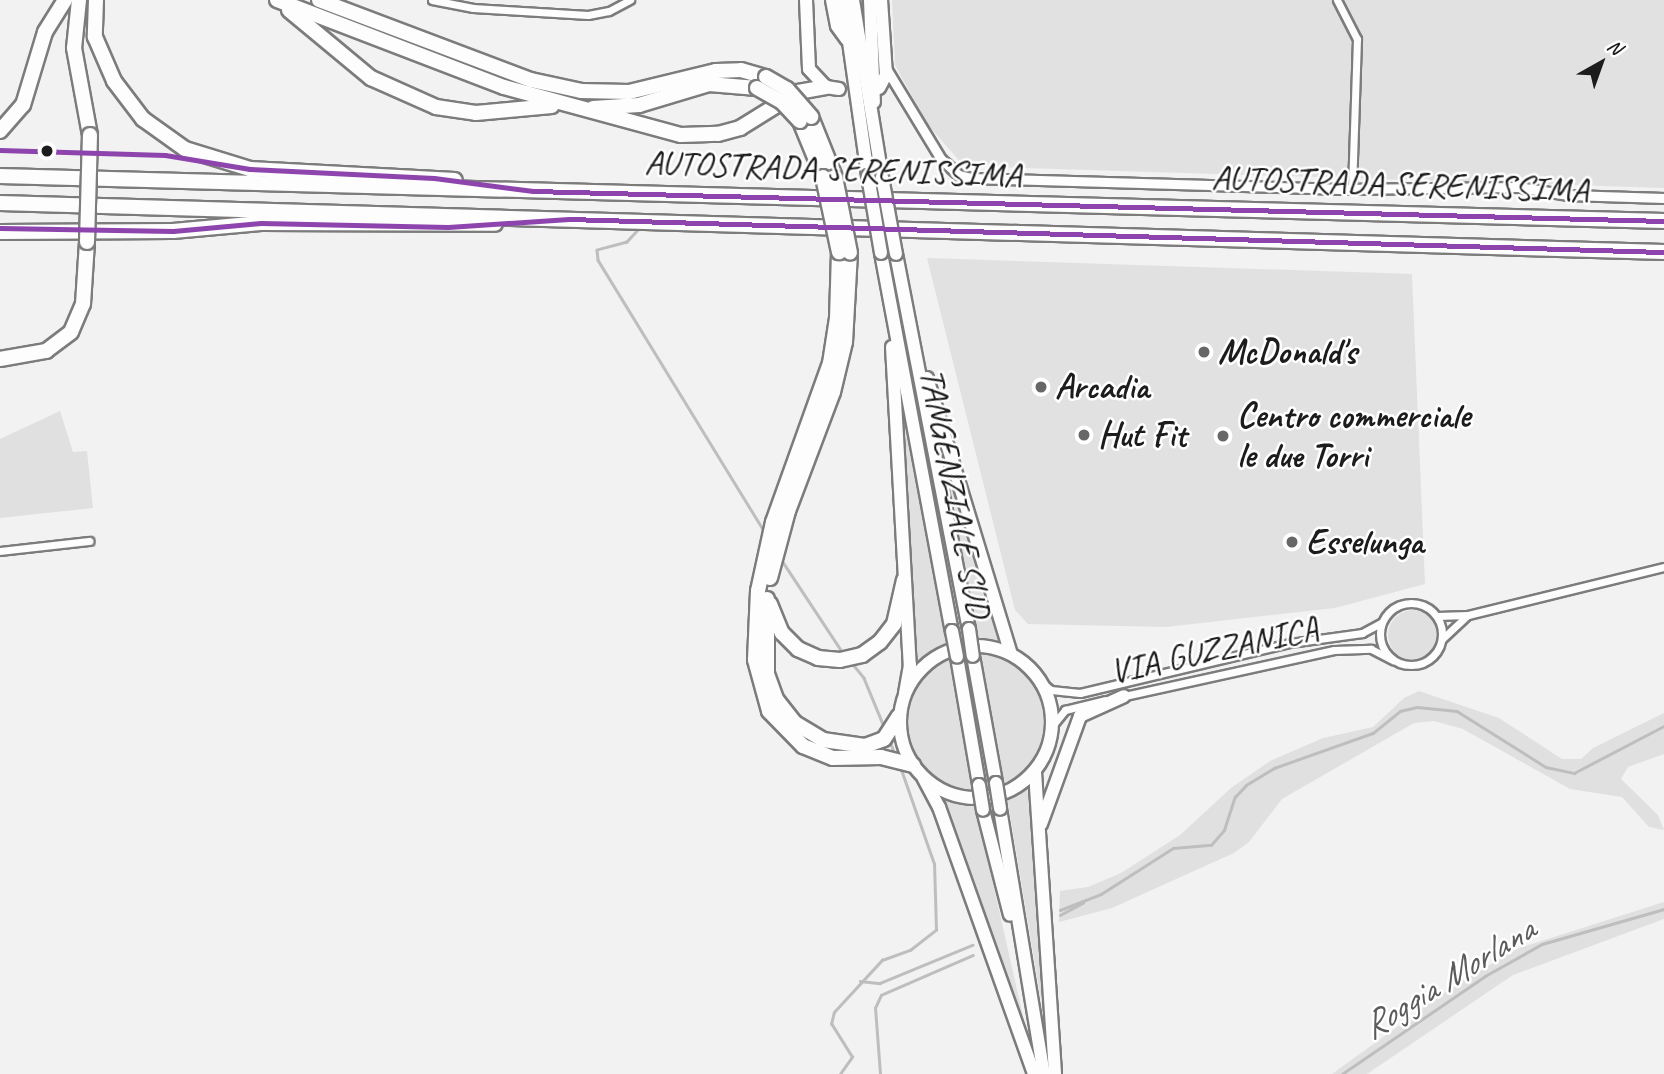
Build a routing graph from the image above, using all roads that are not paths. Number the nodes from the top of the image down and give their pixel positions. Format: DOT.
graph roads {
  1 [pos="65,0"];
  2 [pos="79,0"];
  3 [pos="96,0"];
  4 [pos="275,0"];
  5 [pos="320,0"];
  6 [pos="432,0"];
  7 [pos="630,0"];
  8 [pos="806,0"];
  9 [pos="832,0"];
  10 [pos="843,0"];
  11 [pos="853,0"];
  12 [pos="870,0"];
  13 [pos="881,0"];
  14 [pos="1337,0"];
  15 [pos="450,2"];
  16 [pos="847,40"];
  17 [pos="886,66"];
  18 [pos="762,82"];
  19 [pos="832,88"];
  20 [pos="879,88"];
  21 [pos="902,96"];
  22 [pos="572,107"];
  23 [pos="0,131"];
  24 [pos="878,158"];
  25 [pos="0,176"];
  26 [pos="1352,189"];
  27 [pos="533,191"];
  28 [pos="1664,198"];
  29 [pos="0,202"];
  30 [pos="569,219"];
  31 [pos="1664,221"];
  32 [pos="0,232"];
  33 [pos="1664,252"];
  34 [pos="845,253"];
  35 [pos="906,307"];
  36 [pos="894,319"];
  37 [pos="0,349"];
  38 [pos="47,351"];
  39 [pos="0,359"];
  40 [pos="89,541"];
  41 [pos="0,551"];
  42 [pos="1664,567"];
  43 [pos="905,580"];
  44 [pos="767,593"];
  45 [pos="1468,615"];
  46 [pos="1437,616"];
  47 [pos="1381,623"];
  48 [pos="1442,639"];
  49 [pos="1012,654"];
  50 [pos="1393,660"];
  51 [pos="1041,682"];
  52 [pos="905,693"];
  53 [pos="1124,696"];
  54 [pos="899,716"];
  55 [pos="1052,726"];
  56 [pos="912,765"];
  57 [pos="1035,772"];
  58 [pos="924,779"];
  59 [pos="1038,835"];
  60 [pos="1029,993"];
  61 [pos="1034,1074"];
  62 [pos="1044,1074"];
  63 [pos="1055,1074"];
  1 -- 23 [label="highway"];
  2 -- 38 [label="highway, bridge"];
  3 -- 27 [label="highway"];
  4 -- 22 [label="highway"];
  4 -- 22 [label="highway"];
  5 -- 18 [label="highway"];
  6 -- 15 [label="street"];
  7 -- 15 [label="street"];
  8 -- 19 [label="main road"];
  9 -- 16 [label="main road"];
  10 -- 16 [label="main road, TANGENZIALE SUD"];
  11 -- 24 [label="main road, TANGENZIALE SUD"];
  12 -- 24 [label="main road"];
  13 -- 17 [label="main road"];
  14 -- 26 [label="street"];
  16 -- 36 [label="main road, TANGENZIALE SUD, bridge"];
  17 -- 20 [label="main road"];
  17 -- 21 [label="street"];
  18 -- 22 [label="highway"];
  18 -- 34 [label="highway, bridge"];
  19 -- 22 [label="highway"];
  20 -- 21 [label="street"];
  21 -- 26 [label="street"];
  24 -- 35 [label="main road, TANGENZIALE SUD, bridge"];
  25 -- 27 [label="highway, AUTOSTRADA SERENISSIMA"];
  26 -- 28 [label="street"];
  27 -- 31 [label="highway, AUTOSTRADA SERENISSIMA"];
  29 -- 30 [label="highway, AUTOSTRADA SERENISSIMA"];
  30 -- 32 [label="highway"];
  30 -- 33 [label="highway, AUTOSTRADA SERENISSIMA"];
  34 -- 44 [label="highway"];
  34 -- 56 [label="highway"];
  35 -- 49 [label="main road"];
  35 -- 60 [label="main road, TANGENZIALE SUD, bridge"];
  36 -- 43 [label="main road"];
  36 -- 60 [label="main road, TANGENZIALE SUD, bridge"];
  37 -- 38 [label="highway"];
  38 -- 39 [label="highway"];
  40 -- 41 [label="street"];
  42 -- 45 [label="street, VIA GUZZANICA"];
  43 -- 44 [label="highway"];
  43 -- 52 [label="main road"];
  44 -- 54 [label="highway"];
  45 -- 46 [label="street, VIA GUZZANICA"];
  45 -- 48 [label="street, VIA GUZZANICA"];
  46 -- 47 [label="street, VIA GUZZANICA"];
  46 -- 48 [label="street"];
  47 -- 50 [label="street"];
  47 -- 51 [label="street, VIA GUZZANICA"];
  48 -- 50 [label="street, VIA GUZZANICA"];
  49 -- 51 [label="main road"];
  49 -- 52 [label="main road"];
  50 -- 53 [label="street, VIA GUZZANICA"];
  51 -- 55 [label="main road"];
  52 -- 54 [label="main road"];
  53 -- 55 [label="street, VIA GUZZANICA"];
  53 -- 59 [label="main road"];
  54 -- 56 [label="main road"];
  55 -- 57 [label="main road"];
  56 -- 58 [label="main road"];
  57 -- 58 [label="main road"];
  57 -- 59 [label="main road"];
  58 -- 61 [label="main road"];
  59 -- 63 [label="main road"];
  60 -- 62 [label="main road, TANGENZIALE SUD"];
}
